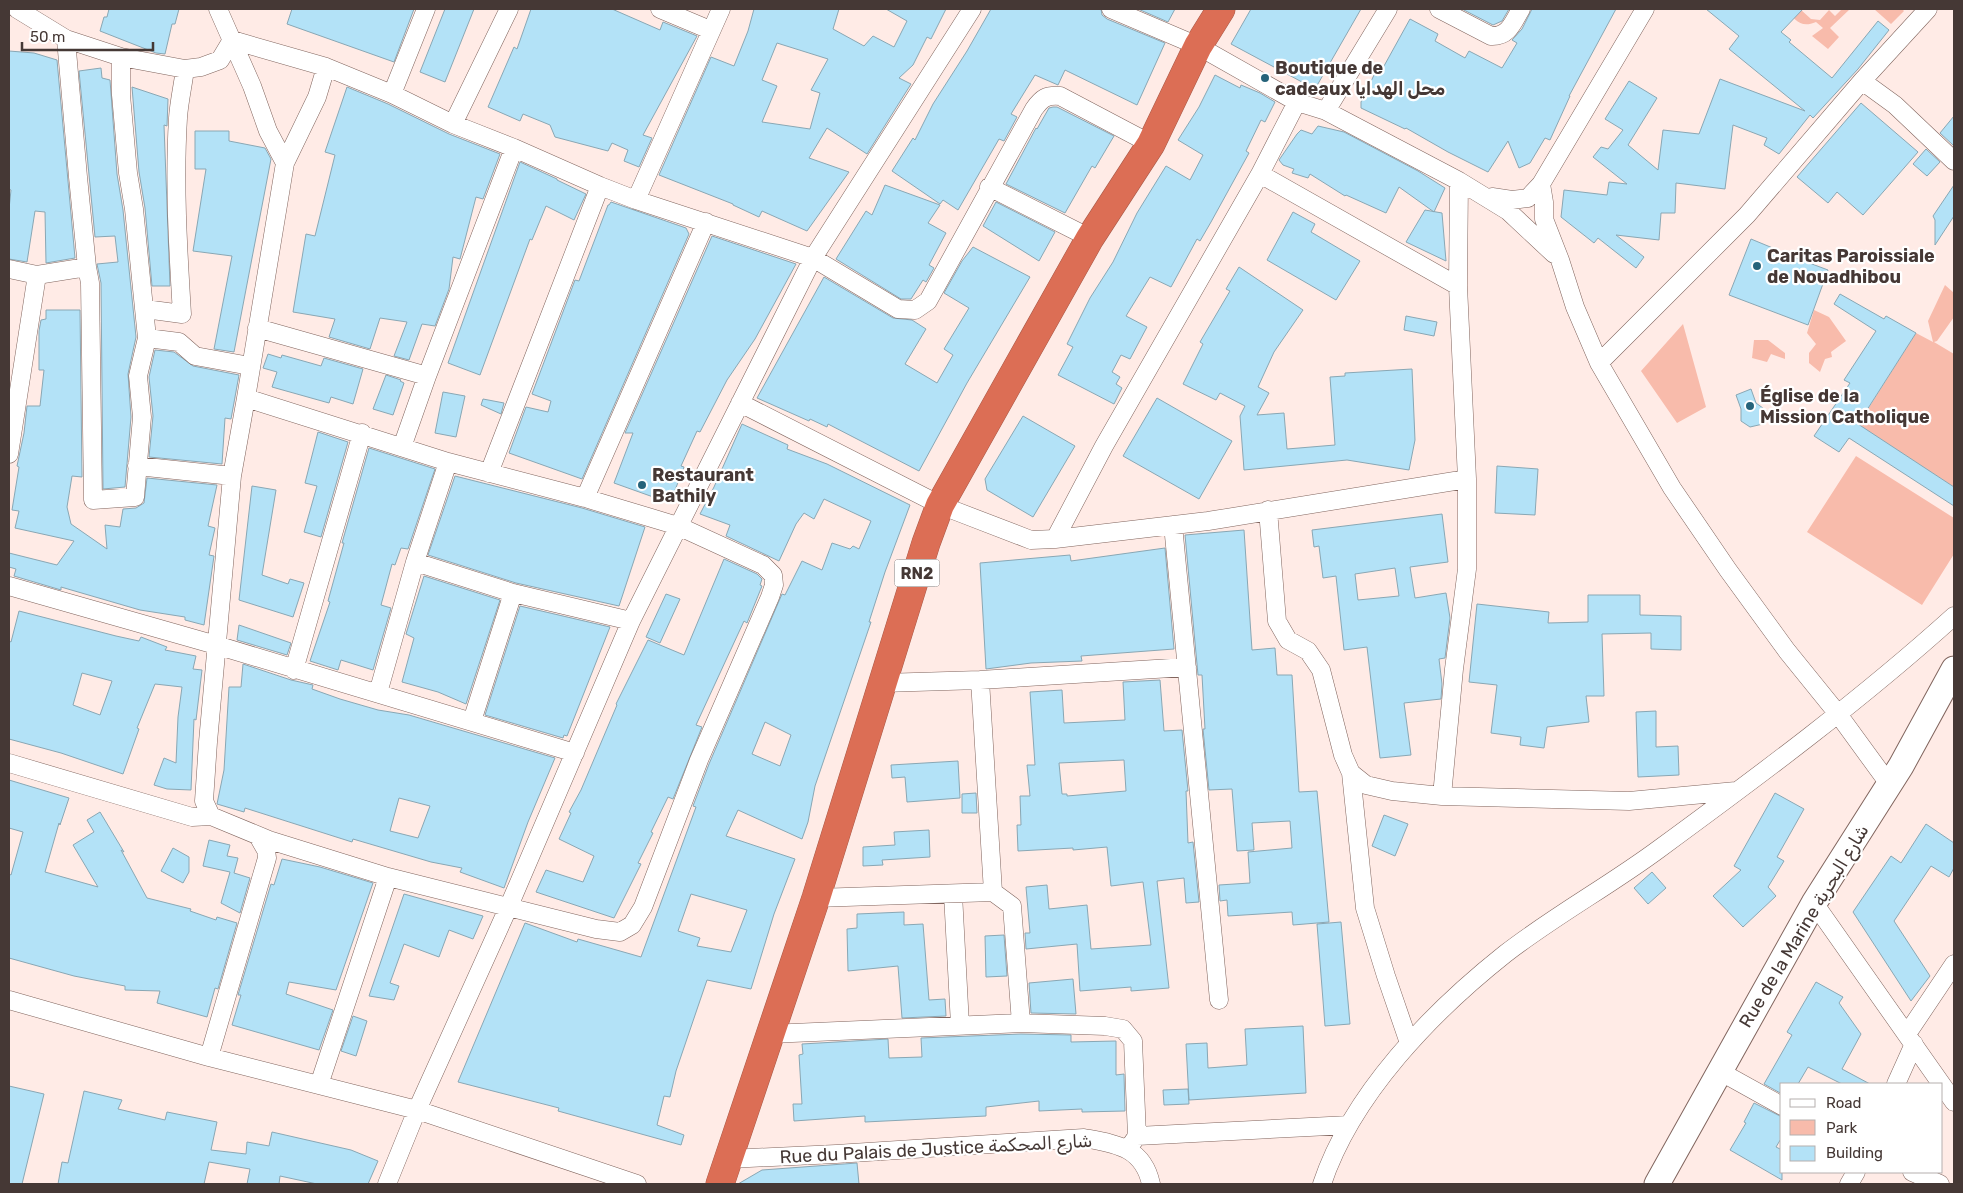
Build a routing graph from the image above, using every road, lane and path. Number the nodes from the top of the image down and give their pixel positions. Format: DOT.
graph roads {
  1 [pos="17,9"];
  2 [pos="218,9"];
  3 [pos="426,9"];
  4 [pos="509,9"];
  5 [pos="660,9"];
  6 [pos="721,9"];
  7 [pos="972,9"];
  8 [pos="1111,9"];
  9 [pos="1221,9"];
  10 [pos="1388,9"];
  11 [pos="1439,9"];
  12 [pos="1521,9"];
  13 [pos="1645,9"];
  14 [pos="1928,9"];
  15 [pos="710,30"];
  16 [pos="66,39"];
  17 [pos="232,40"];
  18 [pos="1198,46"];
  19 [pos="121,58"];
  20 [pos="326,67"];
  21 [pos="185,69"];
  22 [pos="1862,81"];
  23 [pos="392,94"];
  24 [pos="1296,102"];
  25 [pos="1326,111"];
  26 [pos="453,124"];
  27 [pos="1151,144"];
  28 [pos="514,148"];
  29 [pos="1954,161"];
  30 [pos="286,163"];
  31 [pos="1260,174"];
  32 [pos="1459,181"];
  33 [pos="1540,184"];
  34 [pos="600,186"];
  35 [pos="989,187"];
  36 [pos="1485,196"];
  37 [pos="636,200"];
  38 [pos="706,222"];
  39 [pos="1090,238"];
  40 [pos="813,258"];
  41 [pos="1560,260"];
  42 [pos="87,267"];
  43 [pos="9,269"];
  44 [pos="37,275"];
  45 [pos="1458,286"];
  46 [pos="145,308"];
  47 [pos="257,328"];
  48 [pos="147,338"];
  49 [pos="1599,363"];
  50 [pos="250,366"];
  51 [pos="426,376"];
  52 [pos="246,398"];
  53 [pos="740,403"];
  54 [pos="362,433"];
  55 [pos="402,447"];
  56 [pos="9,454"];
  57 [pos="448,462"];
  58 [pos="137,466"];
  59 [pos="489,473"];
  60 [pos="232,476"];
  61 [pos="1467,479"];
  62 [pos="585,498"];
  63 [pos="940,505"];
  64 [pos="1268,510"];
  65 [pos="1173,525"];
  66 [pos="678,526"];
  67 [pos="1055,540"];
  68 [pos="415,562"];
  69 [pos="9,586"];
  70 [pos="513,593"];
  71 [pos="1954,616"];
  72 [pos="631,621"];
  73 [pos="216,646"];
  74 [pos="1187,667"];
  75 [pos="1954,669"];
  76 [pos="294,670"];
  77 [pos="980,680"];
  78 [pos="882,683"];
  79 [pos="378,693"];
  80 [pos="1838,714"];
  81 [pos="472,721"];
  82 [pos="575,753"];
  83 [pos="9,763"];
  84 [pos="1351,773"];
  85 [pos="1889,784"];
  86 [pos="1736,791"];
  87 [pos="1442,796"];
  88 [pos="211,816"];
  89 [pos="258,836"];
  90 [pos="388,877"];
  91 [pos="993,892"];
  92 [pos="953,894"];
  93 [pos="816,898"];
  94 [pos="1814,903"];
  95 [pos="509,906"];
  96 [pos="1954,964"];
  97 [pos="9,1000"];
  98 [pos="1219,1000"];
  99 [pos="1021,1023"];
  100 [pos="960,1025"];
  101 [pos="769,1034"];
  102 [pos="1911,1039"];
  103 [pos="1410,1043"];
  104 [pos="210,1057"];
  105 [pos="1719,1072"];
  106 [pos="1896,1083"];
  107 [pos="1941,1083"];
  108 [pos="319,1085"];
  109 [pos="1943,1086"];
  110 [pos="1954,1102"];
  111 [pos="1780,1105"];
  112 [pos="417,1110"];
  113 [pos="1349,1126"];
  114 [pos="1133,1143"];
  115 [pos="729,1159"];
  116 [pos="1914,1173"];
  117 [pos="387,1184"];
  118 [pos="637,1184"];
  119 [pos="720,1184"];
  120 [pos="1151,1184"];
  121 [pos="1322,1184"];
  122 [pos="1657,1184"];
  123 [pos="1940,1184"];
  1 -- 16 [label="street"];
  2 -- 17 [label="street"];
  3 -- 23 [label="street"];
  4 -- 26 [label="street"];
  5 -- 15 [label="street"];
  6 -- 15 [label="street"];
  7 -- 40 [label="street"];
  8 -- 18 [label="street"];
  9 -- 18 [label="highway, RN2"];
  10 -- 25 [label="street"];
  11 -- 12 [label="street"];
  13 -- 33 [label="street"];
  14 -- 22 [label="street"];
  15 -- 37 [label="street"];
  16 -- 19 [label="street"];
  16 -- 42 [label="street"];
  17 -- 20 [label="street"];
  17 -- 21 [label="street"];
  17 -- 30 [label="street"];
  18 -- 24 [label="street"];
  18 -- 27 [label="highway, RN2"];
  19 -- 21 [label="street"];
  19 -- 46 [label="street"];
  20 -- 23 [label="street"];
  20 -- 30 [label="street"];
  21 -- 46 [label="street"];
  22 -- 29 [label="street"];
  22 -- 49 [label="street"];
  23 -- 26 [label="street"];
  24 -- 25 [label="street"];
  24 -- 31 [label="street"];
  25 -- 32 [label="street"];
  26 -- 28 [label="street"];
  27 -- 35 [label="street"];
  27 -- 39 [label="highway, RN2"];
  28 -- 34 [label="street"];
  28 -- 51 [label="street"];
  30 -- 47 [label="street"];
  31 -- 45 [label="street"];
  31 -- 67 [label="street"];
  32 -- 36 [label="street"];
  32 -- 45 [label="street"];
  33 -- 36 [label="street"];
  33 -- 41 [label="street"];
  34 -- 37 [label="street"];
  34 -- 59 [label="street"];
  35 -- 39 [label="street"];
  35 -- 40 [label="street"];
  36 -- 41 [label="street"];
  37 -- 38 [label="street"];
  38 -- 40 [label="street"];
  38 -- 62 [label="street"];
  39 -- 63 [label="highway, RN2"];
  40 -- 53 [label="street"];
  41 -- 49 [label="street"];
  42 -- 44 [label="street"];
  42 -- 58 [label="street"];
  43 -- 44 [label="street"];
  44 -- 56 [label="street"];
  45 -- 61 [label="street"];
  46 -- 48 [label="street"];
  47 -- 50 [label="street"];
  47 -- 51 [label="street"];
  48 -- 50 [label="street"];
  48 -- 58 [label="street"];
  49 -- 80 [label="street"];
  50 -- 52 [label="street"];
  51 -- 55 [label="street"];
  52 -- 54 [label="street"];
  52 -- 60 [label="street"];
  53 -- 63 [label="street"];
  53 -- 66 [label="street"];
  54 -- 55 [label="street"];
  54 -- 76 [label="street"];
  55 -- 57 [label="street"];
  57 -- 59 [label="street"];
  57 -- 68 [label="street"];
  58 -- 60 [label="street"];
  59 -- 62 [label="street"];
  60 -- 73 [label="street"];
  61 -- 64 [label="street"];
  61 -- 87 [label="street"];
  62 -- 66 [label="street"];
  63 -- 67 [label="street"];
  63 -- 78 [label="highway, RN2"];
  64 -- 65 [label="street"];
  64 -- 84 [label="street"];
  65 -- 67 [label="street"];
  65 -- 74 [label="street"];
  66 -- 72 [label="street"];
  66 -- 95 [label="street"];
  68 -- 70 [label="street"];
  68 -- 79 [label="street"];
  69 -- 73 [label="street"];
  70 -- 72 [label="street"];
  70 -- 81 [label="street"];
  71 -- 80 [label="street"];
  72 -- 82 [label="street"];
  73 -- 76 [label="street"];
  73 -- 88 [label="street"];
  74 -- 77 [label="street"];
  74 -- 98 [label="street"];
  75 -- 85 [label="street, Rue de la Marine شارع البحرية"];
  76 -- 79 [label="street"];
  77 -- 78 [label="street"];
  77 -- 91 [label="street"];
  78 -- 93 [label="highway, RN2"];
  79 -- 81 [label="street"];
  80 -- 85 [label="street"];
  80 -- 86 [label="street"];
  81 -- 82 [label="street"];
  82 -- 95 [label="street"];
  83 -- 88 [label="street"];
  84 -- 87 [label="street"];
  84 -- 103 [label="street"];
  85 -- 94 [label="street, Rue de la Marine شارع البحرية"];
  86 -- 87 [label="street"];
  86 -- 103 [label="street"];
  88 -- 89 [label="street"];
  89 -- 90 [label="street"];
  89 -- 104 [label="street"];
  90 -- 95 [label="street"];
  90 -- 108 [label="street"];
  91 -- 92 [label="street"];
  91 -- 99 [label="street"];
  92 -- 93 [label="street"];
  92 -- 100 [label="street"];
  93 -- 101 [label="highway, RN2"];
  94 -- 102 [label="street"];
  94 -- 105 [label="street, Rue de la Marine شارع البحرية"];
  95 -- 112 [label="street"];
  96 -- 102 [label="street"];
  97 -- 104 [label="street"];
  99 -- 100 [label="street"];
  99 -- 114 [label="street"];
  100 -- 101 [label="street"];
  101 -- 115 [label="highway, RN2"];
  102 -- 106 [label="street"];
  102 -- 107 [label="street"];
  103 -- 113 [label="street"];
  104 -- 108 [label="street"];
  105 -- 111 [label="street"];
  105 -- 122 [label="street, Rue de la Marine شارع البحرية"];
  108 -- 112 [label="street"];
  109 -- 110 [label="street"];
  112 -- 117 [label="street"];
  112 -- 118 [label="street"];
  113 -- 114 [label="street"];
  113 -- 121 [label="street"];
  114 -- 115 [label="street, Rue du Palais de Justice شارع المحكمة"];
  114 -- 120 [label="street, Rue du Palais de Justice شارع المحكمة"];
  115 -- 119 [label="highway, RN2"];
  116 -- 123 [label="street"];
}
